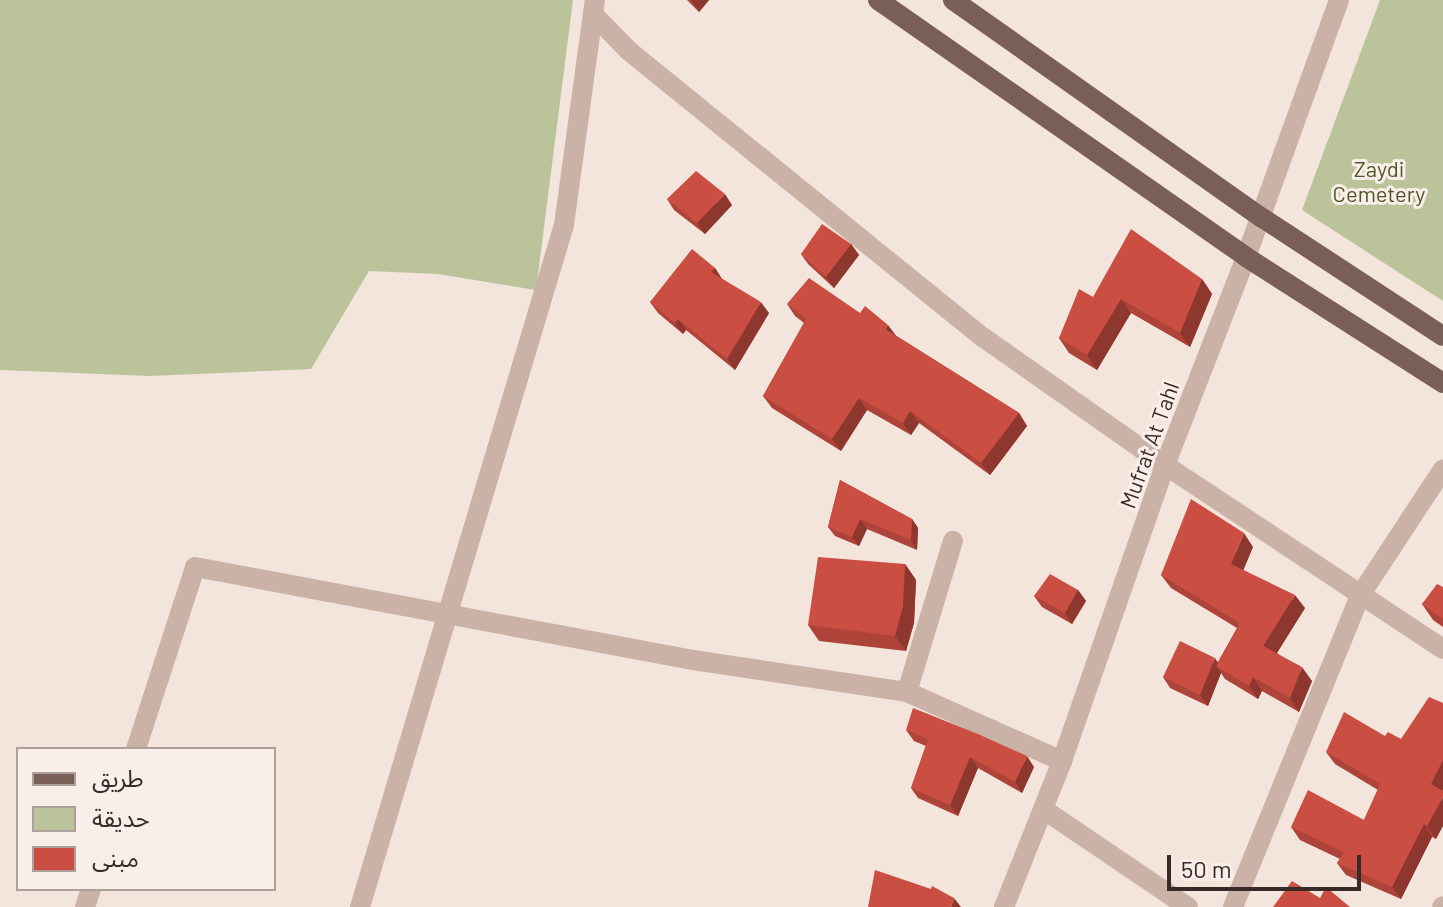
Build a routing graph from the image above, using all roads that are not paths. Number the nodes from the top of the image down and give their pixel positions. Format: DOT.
graph roads {
  1 [pos="878,0"];
  2 [pos="953,0"];
  3 [pos="1339,0"];
  4 [pos="594,7"];
  5 [pos="1261,217"];
  6 [pos="1246,257"];
  7 [pos="1443,336"];
  8 [pos="1443,383"];
  9 [pos="1165,465"];
  10 [pos="1443,469"];
  11 [pos="953,541"];
  12 [pos="1361,594"];
  13 [pos="448,615"];
  14 [pos="1443,649"];
  15 [pos="907,692"];
  16 [pos="137,747"];
  17 [pos="1062,761"];
  18 [pos="1043,809"];
  19 [pos="360,907"];
  20 [pos="1004,907"];
  21 [pos="1188,907"];
  22 [pos="1233,907"];
  1 -- 6 [label="main road"];
  2 -- 5 [label="main road"];
  3 -- 5 [label="street, Mufrat At Tahl"];
  4 -- 9 [label="street"];
  4 -- 13 [label="street"];
  5 -- 6 [label="street, Mufrat At Tahl"];
  5 -- 7 [label="main road"];
  6 -- 8 [label="main road"];
  6 -- 9 [label="street, Mufrat At Tahl"];
  9 -- 12 [label="street"];
  9 -- 17 [label="street, Mufrat At Tahl"];
  10 -- 12 [label="street"];
  11 -- 15 [label="street"];
  12 -- 14 [label="street"];
  12 -- 22 [label="street"];
  13 -- 15 [label="street"];
  13 -- 16 [label="street"];
  13 -- 19 [label="street"];
  15 -- 17 [label="street"];
  17 -- 18 [label="street, Mufrat At Tahl"];
  18 -- 20 [label="street, Mufrat At Tahl"];
  18 -- 21 [label="street"];
}
